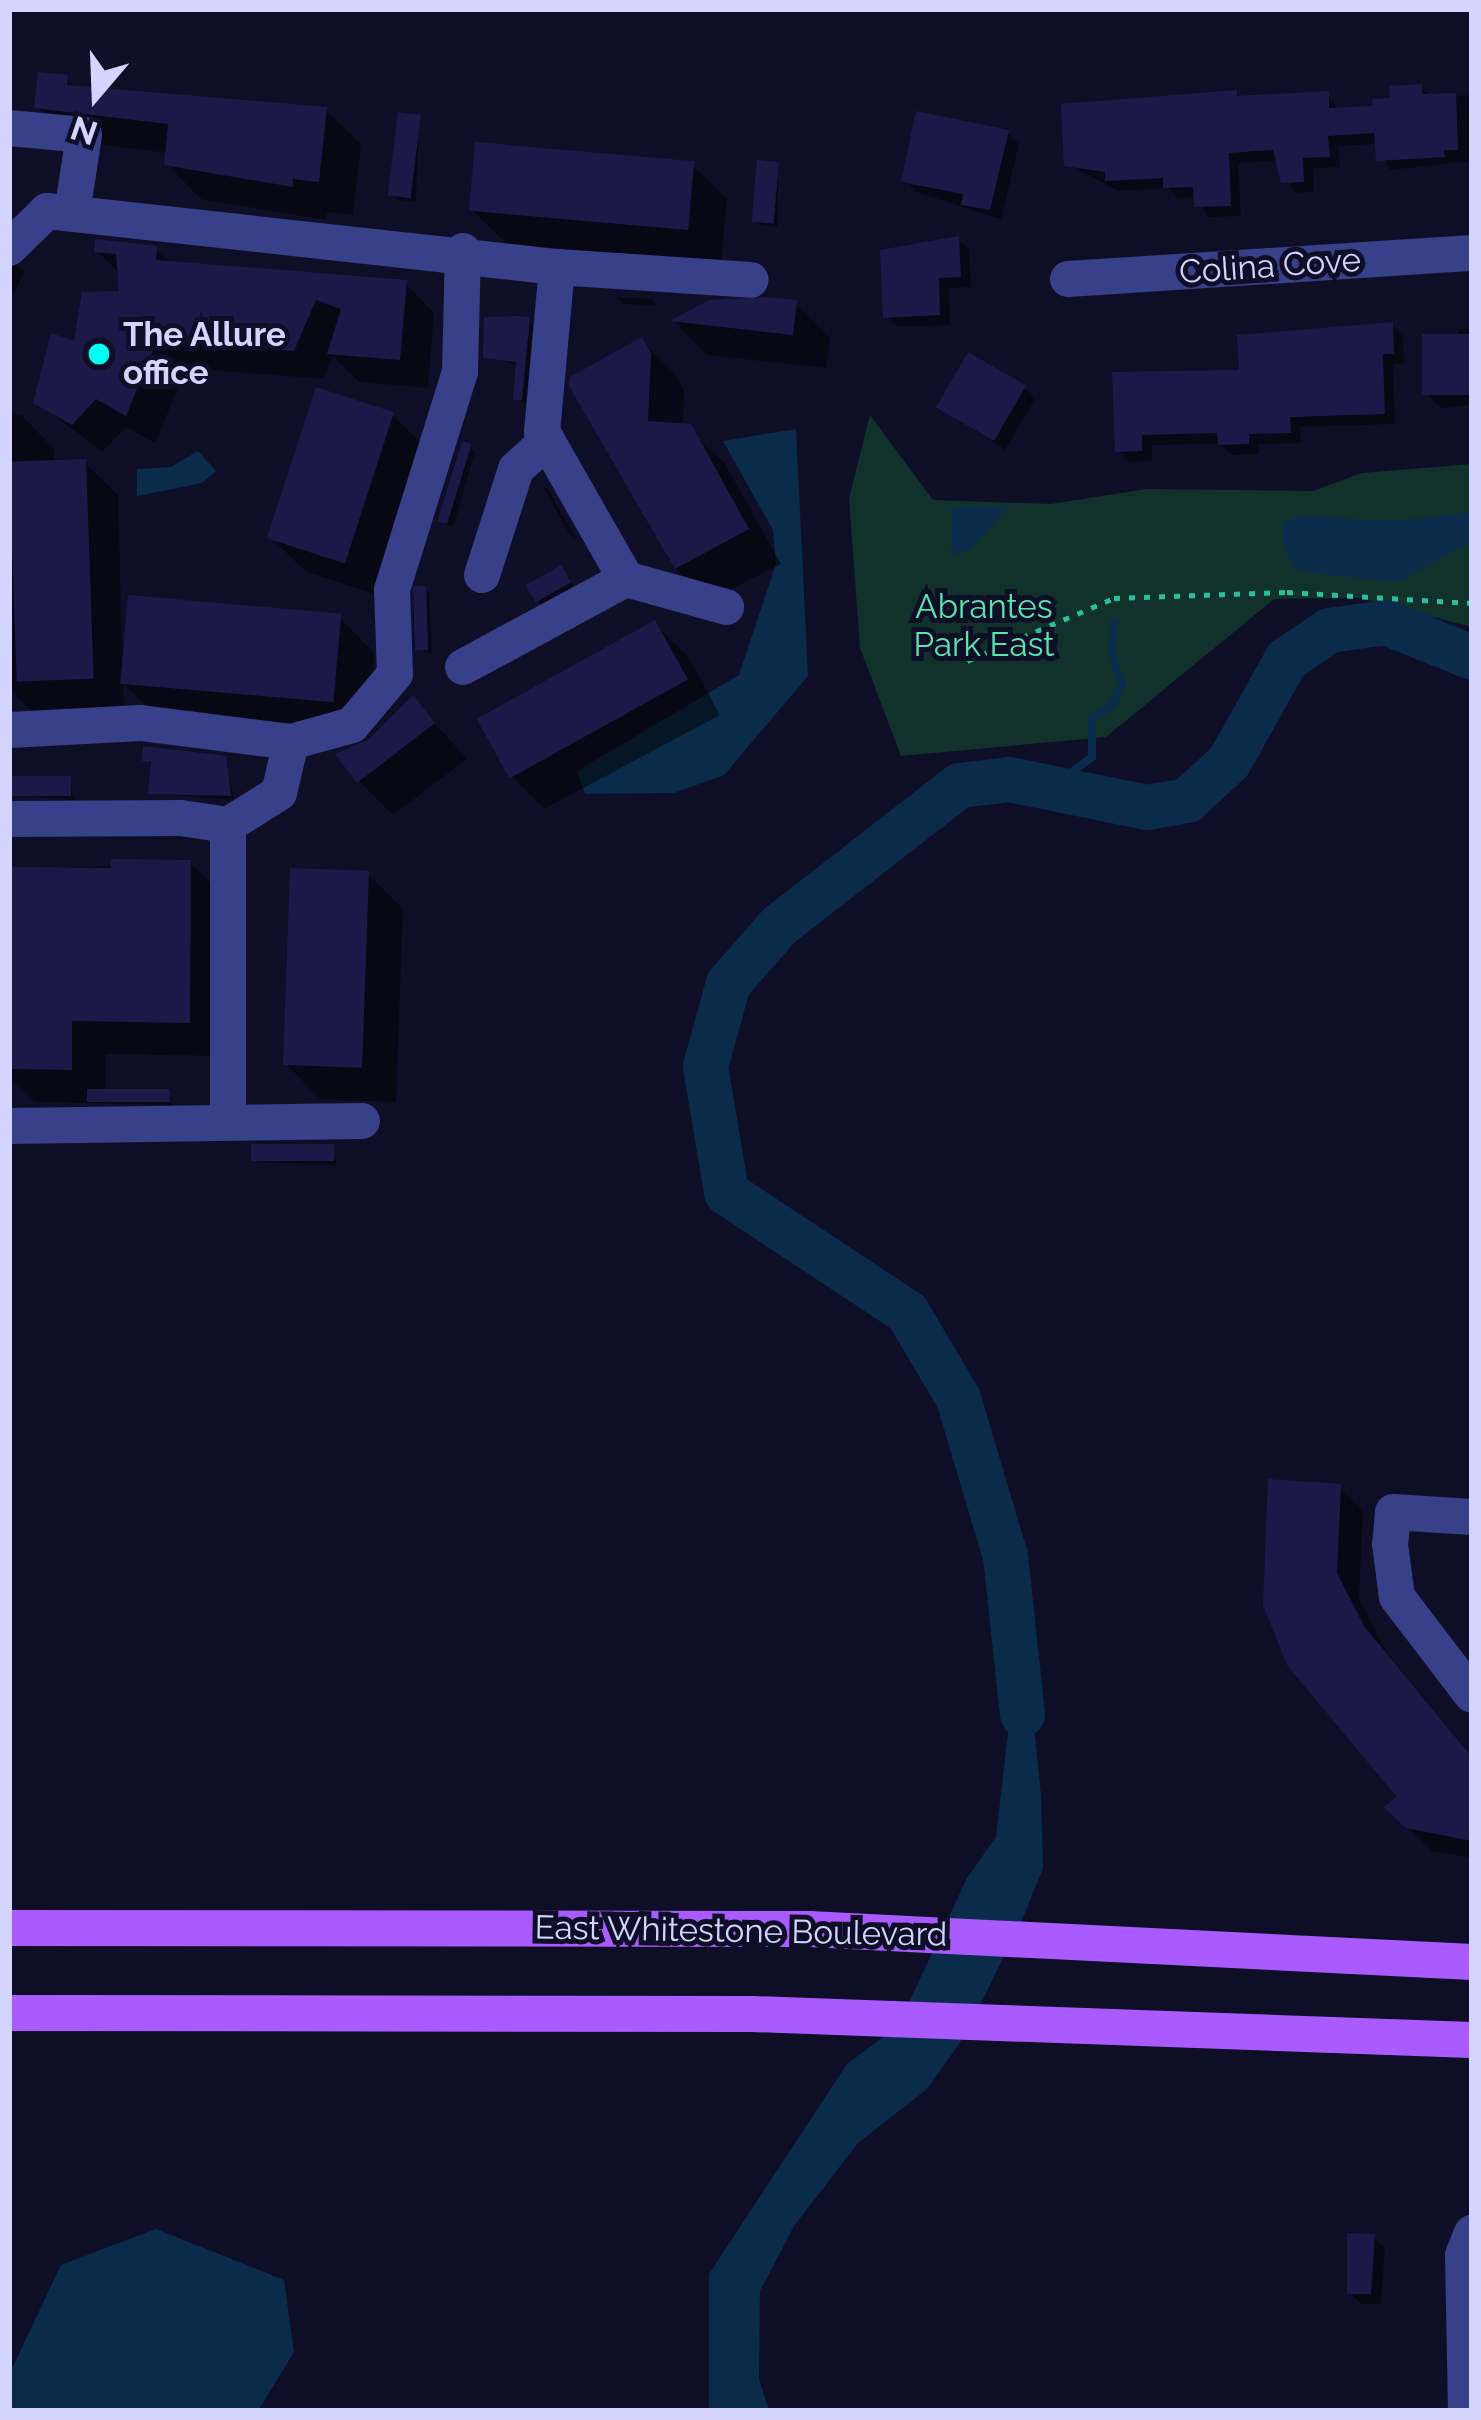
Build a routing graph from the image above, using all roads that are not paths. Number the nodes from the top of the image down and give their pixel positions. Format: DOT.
graph roads {
  1 [pos="9,128"];
  2 [pos="72,212"];
  3 [pos="14,234"];
  4 [pos="463,251"];
  5 [pos="1472,253"];
  6 [pos="557,267"];
  7 [pos="1068,279"];
  8 [pos="751,280"];
  9 [pos="548,441"];
  10 [pos="482,575"];
  11 [pos="626,579"];
  12 [pos="726,607"];
  13 [pos="463,668"];
  14 [pos="9,730"];
  15 [pos="291,742"];
  16 [pos="9,819"];
  17 [pos="228,825"];
  18 [pos="228,1118"];
  19 [pos="362,1120"];
  20 [pos="9,1126"];
  21 [pos="1472,1517"];
  22 [pos="1472,1695"];
  23 [pos="9,1928"];
  24 [pos="1472,1963"];
  25 [pos="9,2013"];
  26 [pos="1472,2041"];
  27 [pos="1472,2234"];
  28 [pos="1466,2411"];
  1 -- 2 [label="street"];
  2 -- 3 [label="street"];
  2 -- 4 [label="street"];
  4 -- 6 [label="street"];
  4 -- 15 [label="street"];
  5 -- 7 [label="street, Colina Cove"];
  6 -- 8 [label="street"];
  6 -- 9 [label="street"];
  9 -- 10 [label="street"];
  9 -- 11 [label="street"];
  11 -- 12 [label="street"];
  11 -- 13 [label="street"];
  14 -- 15 [label="street"];
  15 -- 17 [label="street"];
  16 -- 17 [label="street"];
  17 -- 18 [label="street"];
  18 -- 19 [label="street"];
  18 -- 20 [label="street"];
  21 -- 22 [label="street"];
  23 -- 24 [label="main road, East Whitestone Boulevard"];
  25 -- 26 [label="main road"];
  27 -- 28 [label="street"];
}
